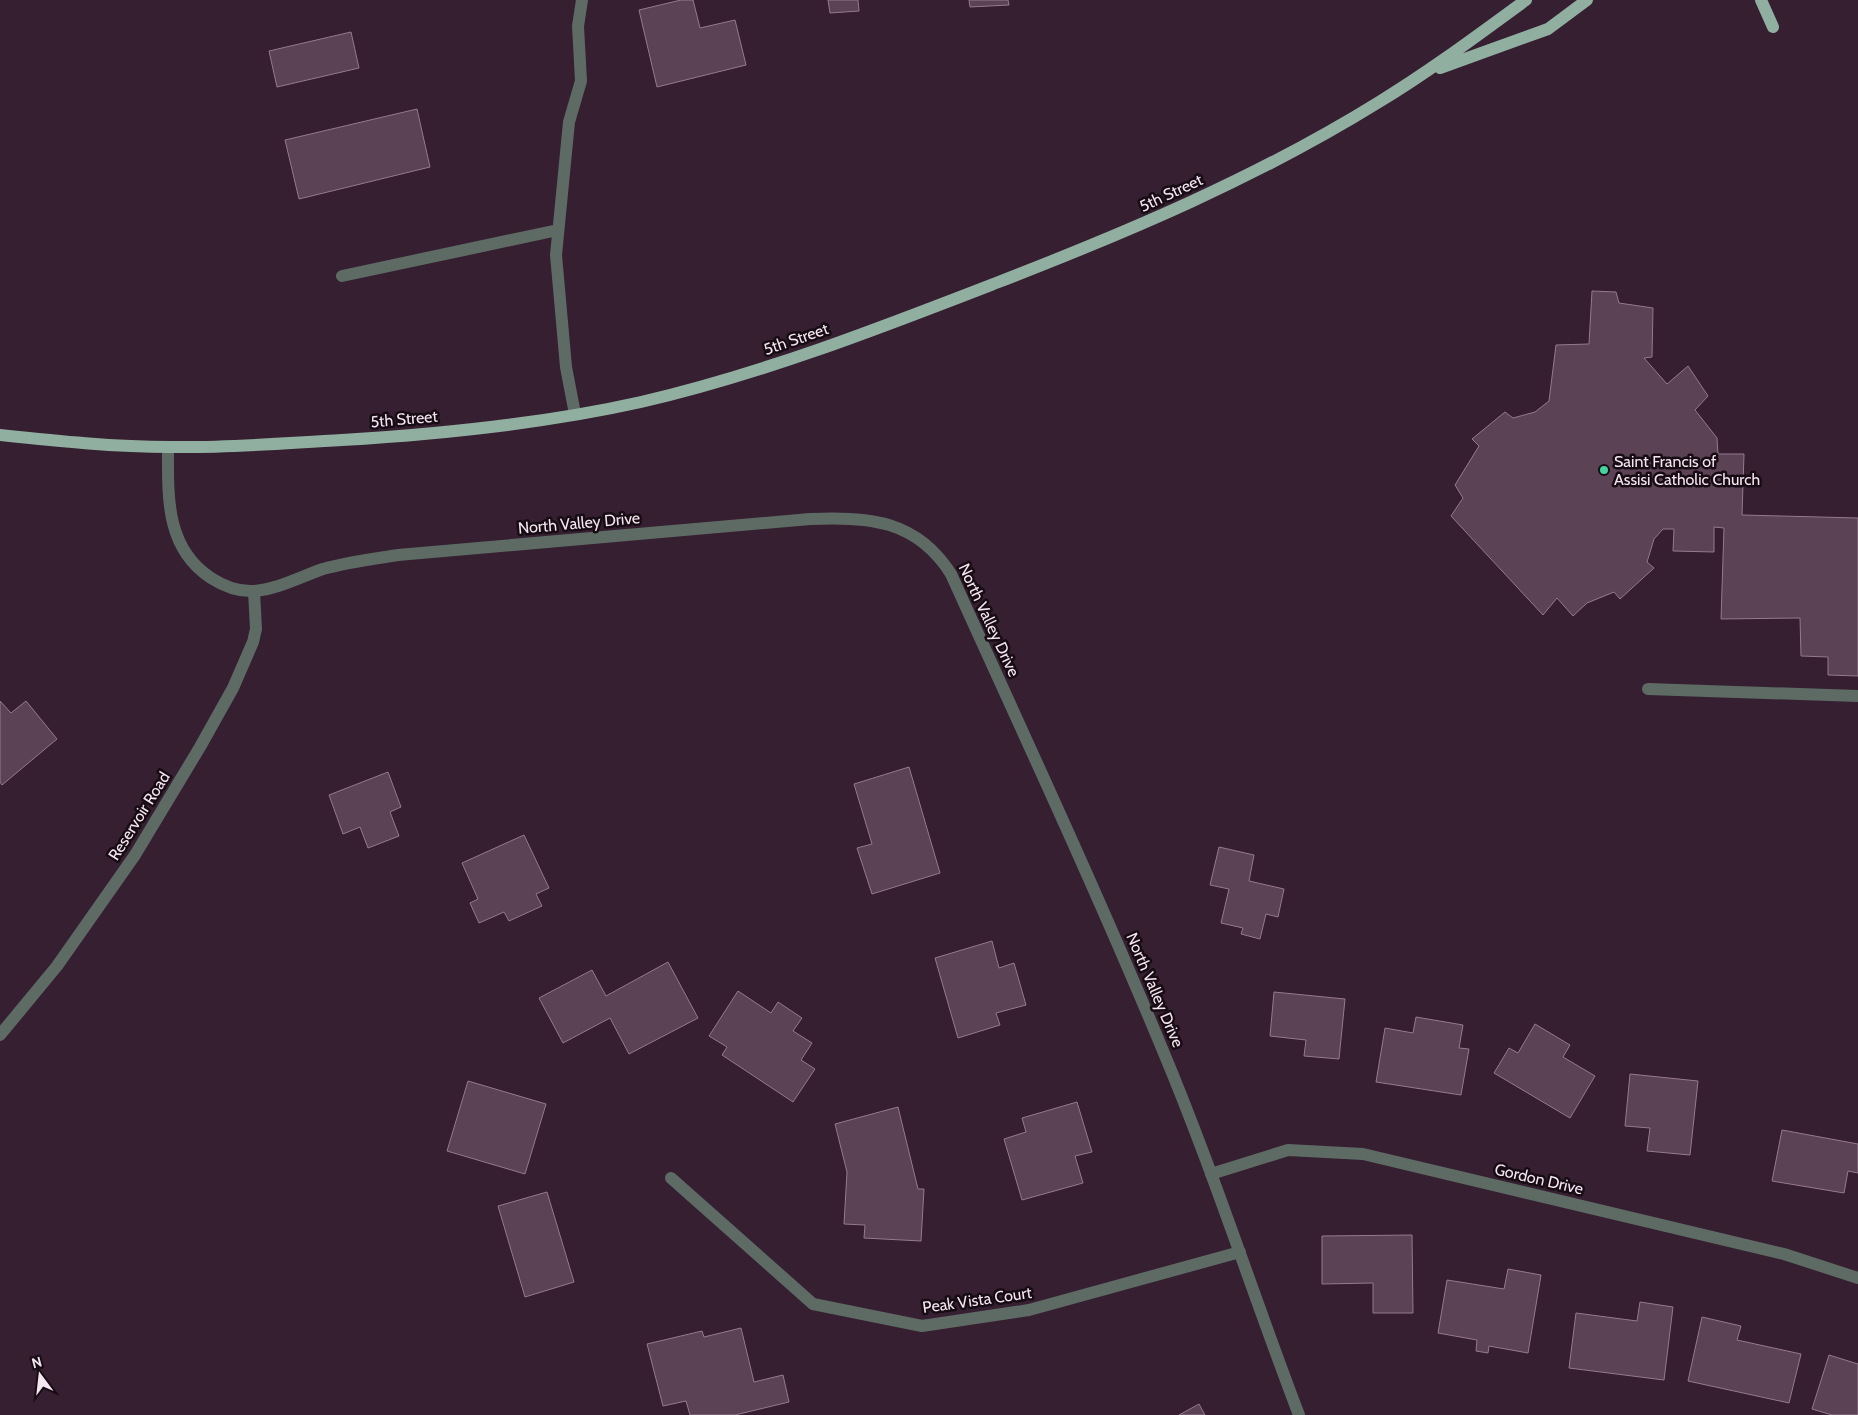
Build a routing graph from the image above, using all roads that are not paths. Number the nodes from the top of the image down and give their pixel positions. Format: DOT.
graph roads {
  1 [pos="582,0"];
  2 [pos="1526,0"];
  3 [pos="1587,0"];
  4 [pos="1761,0"];
  5 [pos="1773,28"];
  6 [pos="1421,75"];
  7 [pos="558,230"];
  8 [pos="342,276"];
  9 [pos="575,414"];
  10 [pos="0,435"];
  11 [pos="168,447"];
  12 [pos="254,591"];
  13 [pos="1648,689"];
  14 [pos="1858,696"];
  15 [pos="0,1035"];
  16 [pos="1211,1174"];
  17 [pos="671,1178"];
  18 [pos="1240,1252"];
  19 [pos="1858,1278"];
  20 [pos="1299,1415"];
  1 -- 7 [label="street"];
  2 -- 6 [label="main road, 5th Street"];
  3 -- 6 [label="main road"];
  4 -- 5 [label="main road"];
  6 -- 9 [label="main road, 5th Street"];
  7 -- 8 [label="street"];
  7 -- 9 [label="street"];
  9 -- 11 [label="main road, 5th Street"];
  10 -- 11 [label="main road, 5th Street"];
  11 -- 12 [label="street, North Valley Drive"];
  12 -- 15 [label="street, Reservoir Road"];
  12 -- 16 [label="street, North Valley Drive"];
  13 -- 14 [label="street"];
  16 -- 18 [label="street, North Valley Drive"];
  16 -- 19 [label="street, Gordon Drive"];
  17 -- 18 [label="street, Peak Vista Court"];
  18 -- 20 [label="street, North Valley Drive"];
}
